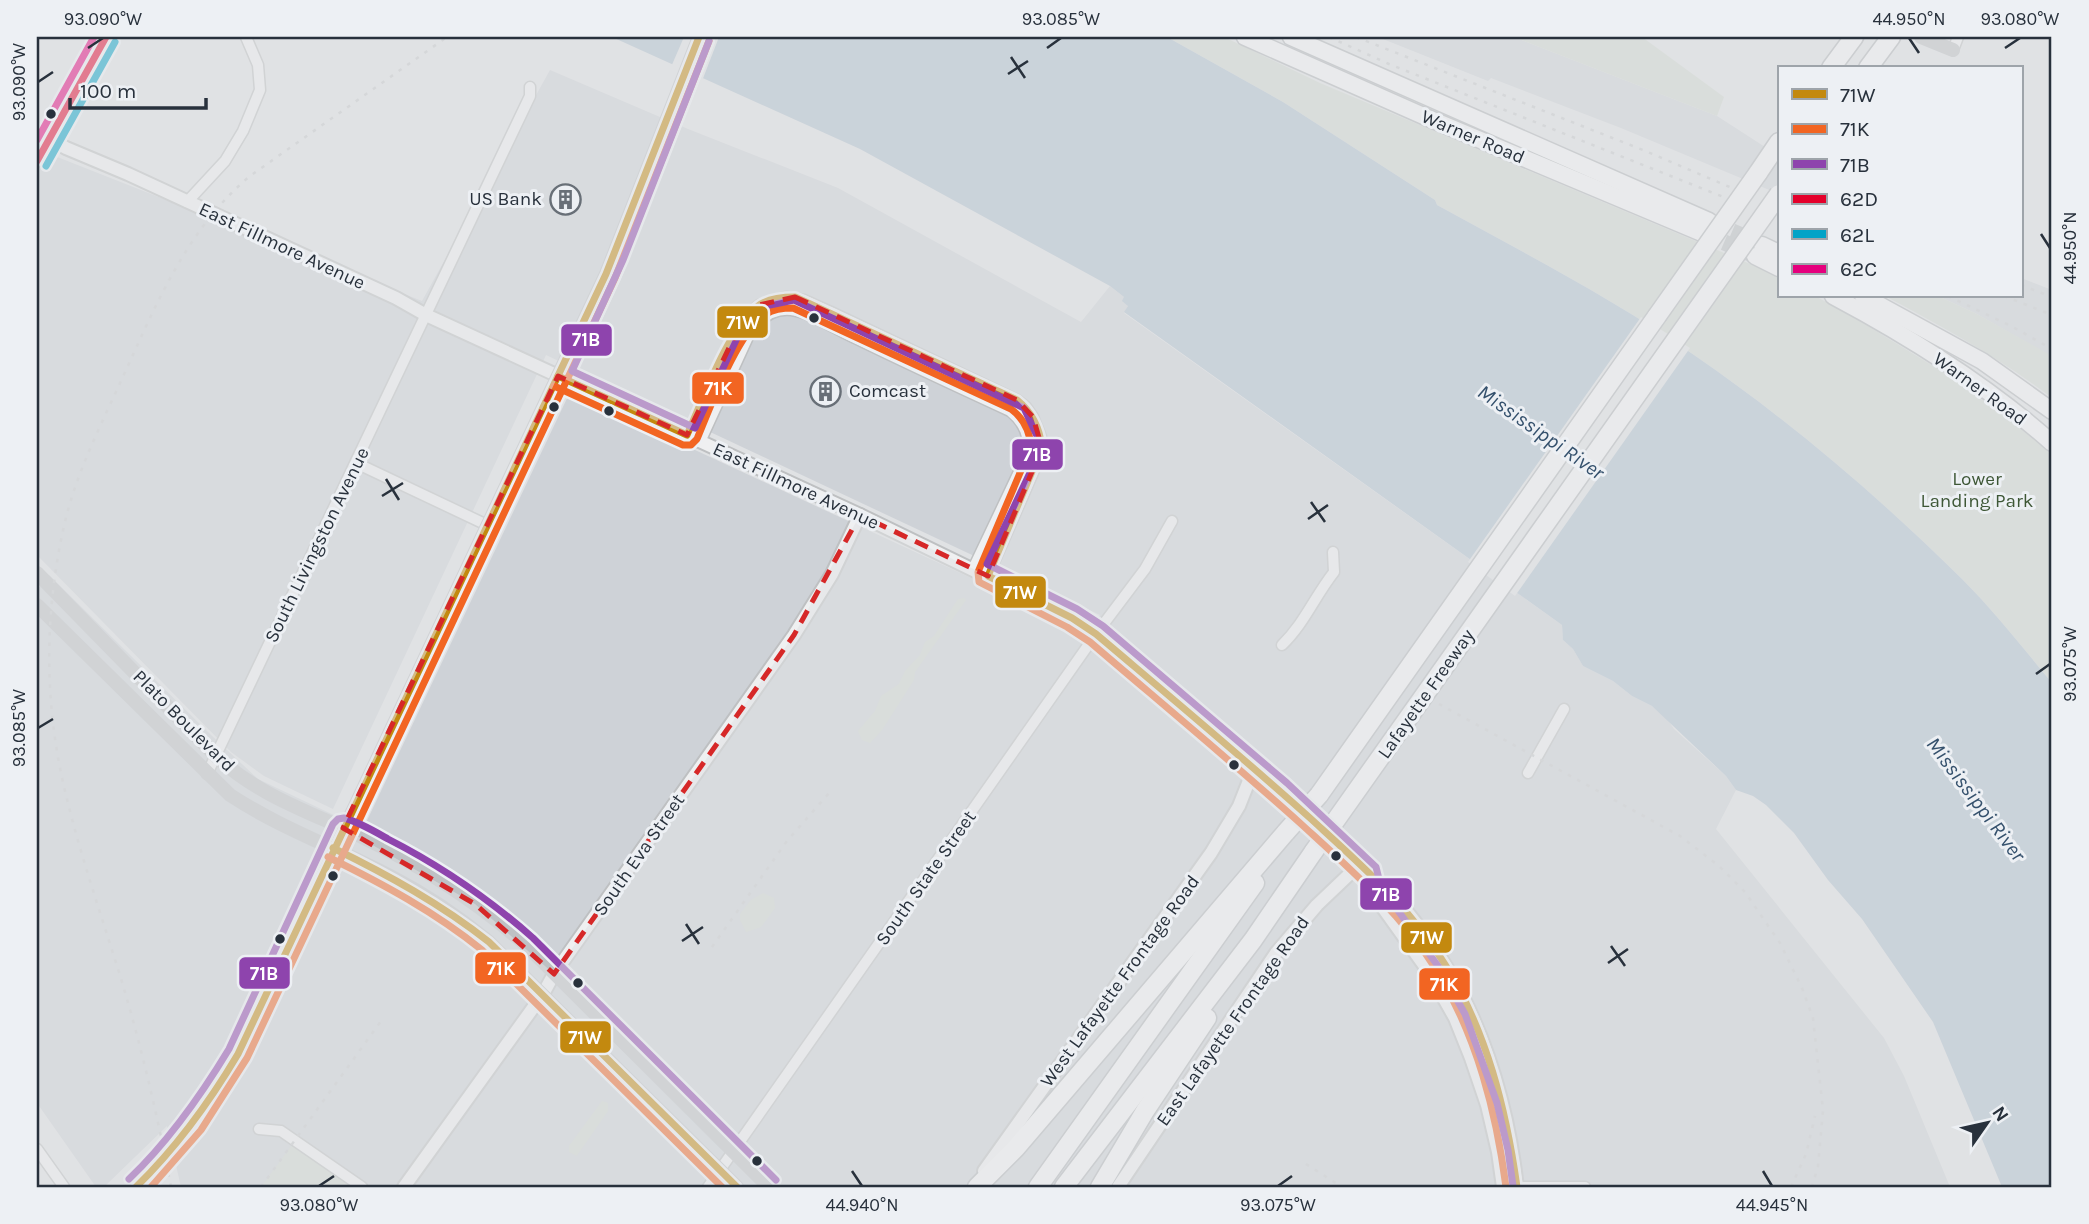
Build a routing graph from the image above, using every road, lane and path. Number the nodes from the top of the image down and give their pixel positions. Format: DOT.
graph roads {
  1 [pos="106,37"];
  2 [pos="246,37"];
  3 [pos="699,37"];
  4 [pos="1245,37"];
  5 [pos="1292,37"];
  6 [pos="1854,37"];
  7 [pos="1891,37"];
  8 [pos="1921,37"];
  9 [pos="1956,43"];
  10 [pos="1832,66"];
  11 [pos="1869,66"];
  12 [pos="530,87"];
  13 [pos="43,136"];
  14 [pos="1778,143"];
  15 [pos="37,162"];
  16 [pos="1778,195"];
  17 [pos="187,202"];
  18 [pos="1778,253"];
  19 [pos="1778,267"];
  20 [pos="1836,298"];
  21 [pos="1867,298"];
  22 [pos="426,315"];
  23 [pos="558,376"];
  24 [pos="2052,411"];
  25 [pos="687,435"];
  26 [pos="700,442"];
  27 [pos="2052,443"];
  28 [pos="356,463"];
  29 [pos="860,515"];
  30 [pos="1172,521"];
  31 [pos="488,525"];
  32 [pos="1333,552"];
  33 [pos="973,569"];
  34 [pos="37,573"];
  35 [pos="988,576"];
  36 [pos="37,605"];
  37 [pos="1096,634"];
  38 [pos="1282,645"];
  39 [pos="1564,709"];
  40 [pos="216,756"];
  41 [pos="1254,768"];
  42 [pos="1528,773"];
  43 [pos="207,774"];
  44 [pos="343,828"];
  45 [pos="1288,834"];
  46 [pos="334,848"];
  47 [pos="1363,869"];
  48 [pos="1253,940"];
  49 [pos="554,974"];
  50 [pos="543,994"];
  51 [pos="259,1129"];
  52 [pos="37,1149"];
  53 [pos="733,1152"];
  54 [pos="720,1170"];
  55 [pos="64,1187"];
  56 [pos="136,1187"];
  57 [pos="362,1187"];
  58 [pos="404,1187"];
  59 [pos="708,1187"];
  60 [pos="737,1187"];
  61 [pos="769,1187"];
  62 [pos="975,1187"];
  63 [pos="1038,1187"];
  64 [pos="1064,1187"];
  65 [pos="1100,1187"];
  66 [pos="1118,1187"];
  67 [pos="1503,1187"];
  68 [pos="1517,1187"];
  69 [pos="1585,1187"];
  1 -- 13 [label="main road"];
  2 -- 17 [label="street"];
  3 -- 23 [label="main road"];
  4 -- 5 [label="highway, Warner Road"];
  6 -- 10 [label="highway"];
  7 -- 11 [label="highway"];
  8 -- 9 [label="main road"];
  12 -- 22 [label="street, South Livingston Avenue"];
  13 -- 15 [label="main road"];
  13 -- 17 [label="street, East Fillmore Avenue"];
  14 -- 45 [label="highway, Lafayette Freeway, bridge"];
  16 -- 48 [label="highway, Lafayette Freeway, bridge"];
  17 -- 22 [label="street, East Fillmore Avenue"];
  18 -- 19 [label="highway"];
  20 -- 27 [label="highway, Warner Road"];
  21 -- 24 [label="highway, Warner Road"];
  22 -- 23 [label="street, East Fillmore Avenue"];
  22 -- 28 [label="street, South Livingston Avenue"];
  23 -- 25 [label="street, East Fillmore Avenue"];
  23 -- 31 [label="main road"];
  25 -- 26 [label="street, East Fillmore Avenue"];
  25 -- 35 [label="street"];
  26 -- 29 [label="street, East Fillmore Avenue"];
  26 -- 33 [label="street"];
  28 -- 31 [label="street"];
  28 -- 40 [label="street, South Livingston Avenue"];
  29 -- 33 [label="street, East Fillmore Avenue"];
  29 -- 49 [label="street, South Eva Street"];
  30 -- 37 [label="street, South State Street"];
  31 -- 44 [label="main road"];
  32 -- 38 [label="street"];
  33 -- 35 [label="street, East Fillmore Avenue"];
  34 -- 40 [label="main road, Plato Boulevard"];
  35 -- 37 [label="street, East Fillmore Avenue"];
  36 -- 43 [label="main road, Plato Boulevard"];
  37 -- 41 [label="street, East Fillmore Avenue"];
  37 -- 53 [label="street, South State Street"];
  39 -- 42 [label="street"];
  40 -- 43 [label="street, South Livingston Avenue"];
  40 -- 44 [label="main road, Plato Boulevard"];
  41 -- 47 [label="street, East Fillmore Avenue"];
  41 -- 62 [label="street, West Lafayette Frontage Road"];
  43 -- 46 [label="main road, Plato Boulevard"];
  44 -- 46 [label="main road"];
  44 -- 49 [label="main road, Plato Boulevard"];
  45 -- 62 [label="highway"];
  45 -- 63 [label="highway"];
  46 -- 50 [label="main road, Plato Boulevard"];
  46 -- 56 [label="main road, bridge"];
  47 -- 66 [label="street, East Lafayette Frontage Road"];
  47 -- 67 [label="street, East Fillmore Avenue"];
  47 -- 68 [label="street, East Fillmore Avenue"];
  48 -- 64 [label="highway, Lafayette Freeway"];
  48 -- 65 [label="highway"];
  49 -- 50 [label="street, South Eva Street"];
  49 -- 53 [label="main road, Plato Boulevard"];
  50 -- 54 [label="main road, Plato Boulevard"];
  50 -- 58 [label="street, South Eva Street"];
  51 -- 57 [label="street"];
  52 -- 55 [label="street"];
  53 -- 54 [label="street, South State Street"];
  53 -- 61 [label="main road, Plato Boulevard"];
  54 -- 59 [label="street, South State Street"];
  54 -- 60 [label="main road, Plato Boulevard"];
  67 -- 68 [label="street"];
  68 -- 69 [label="street"];
}
